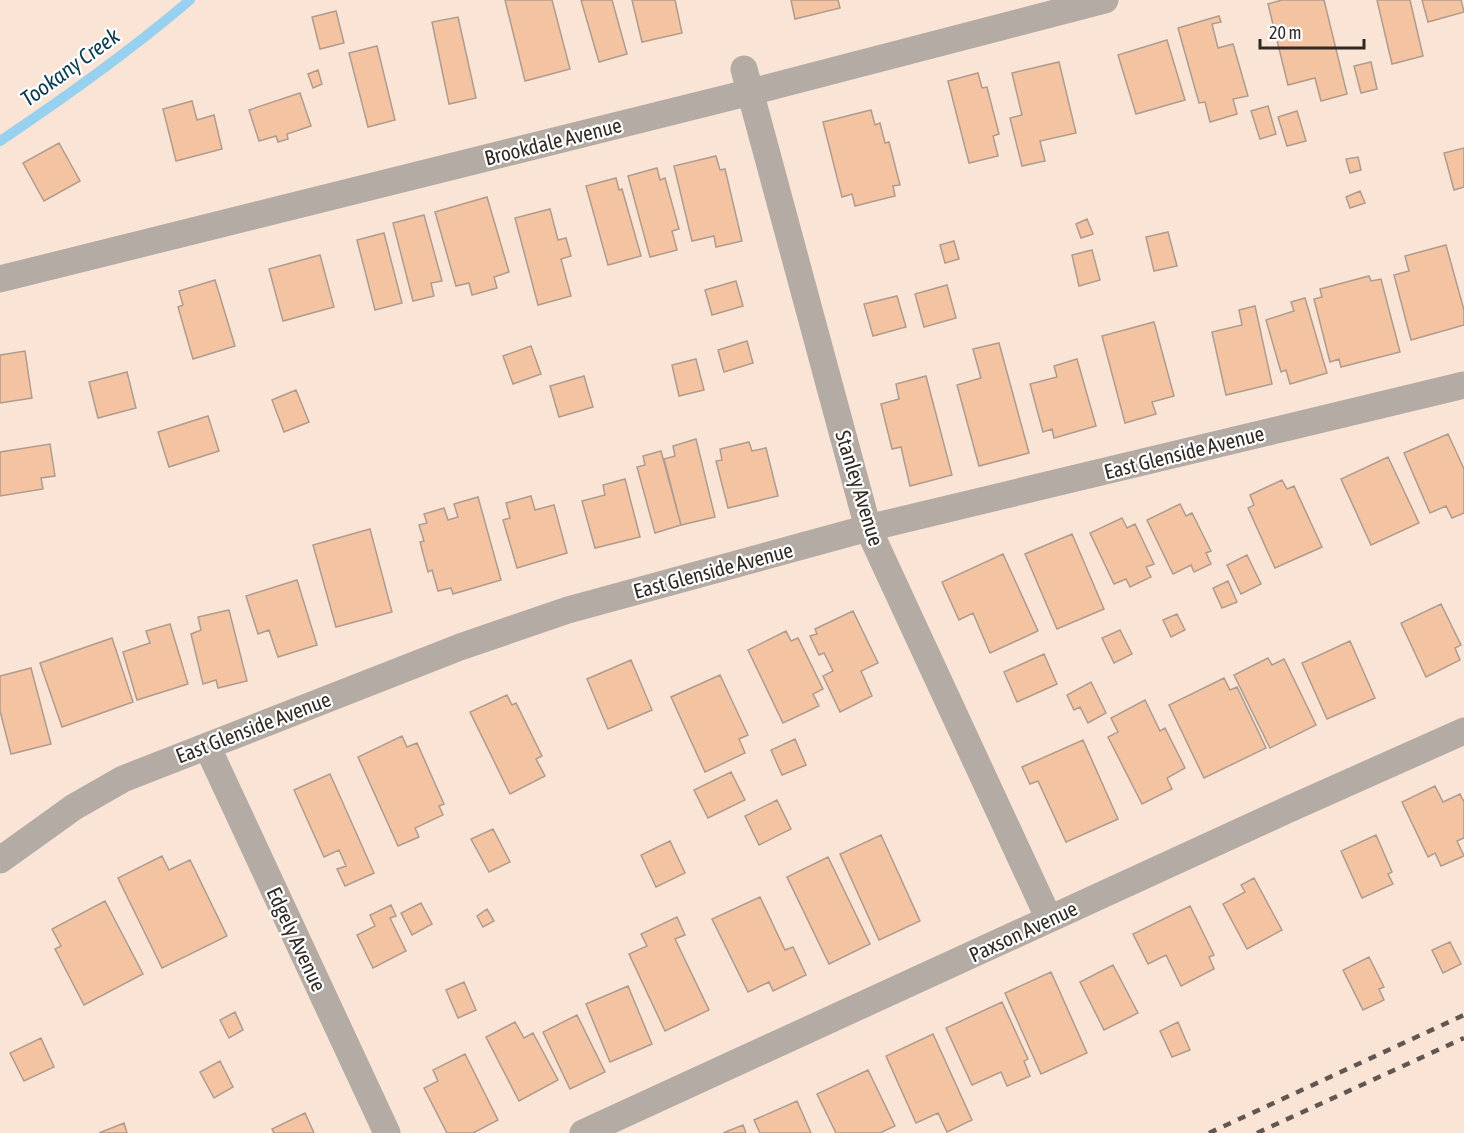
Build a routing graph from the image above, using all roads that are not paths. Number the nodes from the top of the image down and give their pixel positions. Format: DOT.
graph roads {
  1 [pos="1105,0"];
  2 [pos="747,80"];
  3 [pos="0,279"];
  4 [pos="1464,385"];
  5 [pos="868,528"];
  6 [pos="1464,731"];
  7 [pos="207,746"];
  8 [pos="0,860"];
  9 [pos="1048,919"];
  10 [pos="387,1133"];
  11 [pos="583,1133"];
  1 -- 2 [label="street, Brookdale Avenue"];
  2 -- 3 [label="street, Brookdale Avenue"];
  2 -- 5 [label="street, Stanley Avenue"];
  4 -- 5 [label="street, East Glenside Avenue"];
  5 -- 7 [label="street, East Glenside Avenue"];
  5 -- 9 [label="street, Stanley Avenue"];
  6 -- 9 [label="street, Paxson Avenue"];
  7 -- 8 [label="street, East Glenside Avenue"];
  7 -- 10 [label="street, Edgely Avenue"];
  9 -- 11 [label="street, Paxson Avenue"];
}
